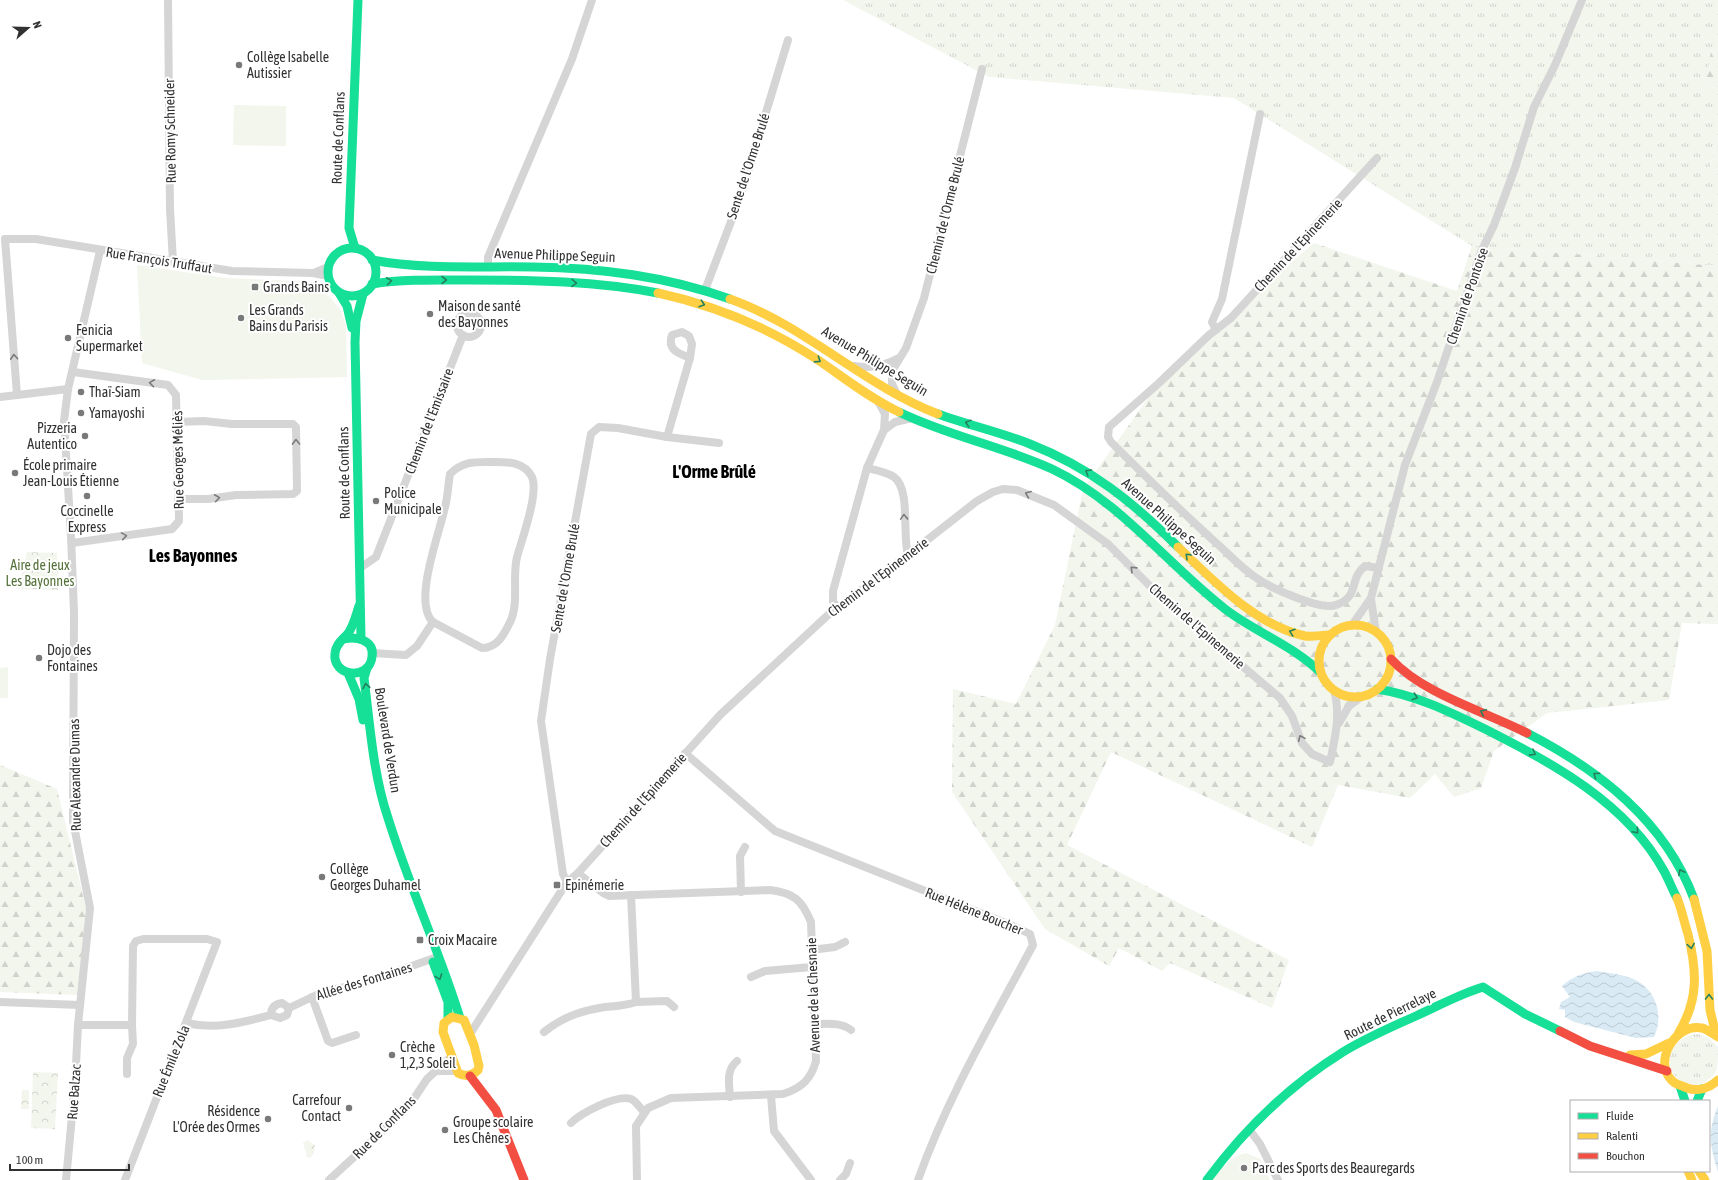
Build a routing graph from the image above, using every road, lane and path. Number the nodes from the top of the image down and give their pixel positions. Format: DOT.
graph roads {
  1 [pos="168,0"];
  2 [pos="358,0"];
  3 [pos="592,0"];
  4 [pos="1582,0"];
  5 [pos="788,40"];
  6 [pos="982,69"];
  7 [pos="1260,114"];
  8 [pos="1377,158"];
  9 [pos="349,228"];
  10 [pos="355,248"];
  11 [pos="100,251"];
  12 [pos="339,252"];
  13 [pos="372,260"];
  14 [pos="173,262"];
  15 [pos="328,266"];
  16 [pos="488,266"];
  17 [pos="313,273"];
  18 [pos="328,276"];
  19 [pos="372,284"];
  20 [pos="705,290"];
  21 [pos="339,293"];
  22 [pos="363,294"];
  23 [pos="1216,330"];
  24 [pos="464,335"];
  25 [pos="355,342"];
  26 [pos="690,358"];
  27 [pos="899,358"];
  28 [pos="854,366"];
  29 [pos="73,372"];
  30 [pos="68,388"];
  31 [pos="897,394"];
  32 [pos="17,396"];
  33 [pos="0,397"];
  34 [pos="876,399"];
  35 [pos="912,418"];
  36 [pos="177,422"];
  37 [pos="884,430"];
  38 [pos="667,437"];
  39 [pos="719,443"];
  40 [pos="867,468"];
  41 [pos="178,499"];
  42 [pos="72,543"];
  43 [pos="908,555"];
  44 [pos="360,568"];
  45 [pos="1378,568"];
  46 [pos="1371,598"];
  47 [pos="360,603"];
  48 [pos="838,607"];
  49 [pos="433,622"];
  50 [pos="1352,625"];
  51 [pos="1376,632"];
  52 [pos="1330,635"];
  53 [pos="361,638"];
  54 [pos="344,639"];
  55 [pos="372,653"];
  56 [pos="1391,659"];
  57 [pos="367,668"];
  58 [pos="1320,672"];
  59 [pos="348,673"];
  60 [pos="1377,689"];
  61 [pos="1334,690"];
  62 [pos="1361,697"];
  63 [pos="1337,728"];
  64 [pos="685,753"];
  65 [pos="745,847"];
  66 [pos="578,873"];
  67 [pos="567,882"];
  68 [pos="741,892"];
  69 [pos="631,895"];
  70 [pos="845,942"];
  71 [pos="811,950"];
  72 [pos="436,958"];
  73 [pos="812,967"];
  74 [pos="751,977"];
  75 [pos="312,997"];
  76 [pos="0,1002"];
  77 [pos="636,1002"];
  78 [pos="80,1005"];
  79 [pos="674,1007"];
  80 [pos="483,1011"];
  81 [pos="448,1019"];
  82 [pos="462,1019"];
  83 [pos="187,1023"];
  84 [pos="815,1024"];
  85 [pos="78,1025"];
  86 [pos="132,1025"];
  87 [pos="851,1030"];
  88 [pos="544,1032"];
  89 [pos="470,1034"];
  90 [pos="1678,1034"];
  91 [pos="356,1035"];
  92 [pos="1717,1036"];
  93 [pos="1669,1043"];
  94 [pos="1618,1054"];
  95 [pos="452,1056"];
  96 [pos="737,1061"];
  97 [pos="478,1070"];
  98 [pos="436,1071"];
  99 [pos="458,1071"];
  100 [pos="1667,1071"];
  101 [pos="127,1074"];
  102 [pos="470,1076"];
  103 [pos="1718,1080"];
  104 [pos="1680,1086"];
  105 [pos="481,1088"];
  106 [pos="1702,1089"];
  107 [pos="771,1096"];
  108 [pos="730,1097"];
  109 [pos="1685,1100"];
  110 [pos="1697,1100"];
  111 [pos="644,1112"];
  112 [pos="571,1123"];
  113 [pos="1249,1129"];
  114 [pos="850,1163"];
  115 [pos="66,1180"];
  116 [pos="125,1180"];
  117 [pos="329,1180"];
  118 [pos="524,1180"];
  119 [pos="637,1180"];
  120 [pos="811,1180"];
  121 [pos="840,1180"];
  122 [pos="918,1180"];
  123 [pos="1207,1180"];
  124 [pos="1278,1180"];
  1 -- 14 [label="street, Rue Romy Schneider"];
  2 -- 9 [label="main road, Route de Conflans"];
  3 -- 16 [label="street"];
  4 -- 45 [label="street, Chemin de Pontoise"];
  5 -- 20 [label="street, Sente de l'Orme Brulé"];
  6 -- 27 [label="street, Chemin de l'Orme Brulé"];
  7 -- 23 [label="street"];
  8 -- 23 [label="street, Chemin de l'Epinemerie"];
  9 -- 10 [label="main road, Route de Conflans"];
  9 -- 12 [label="main road, Route de Conflans"];
  10 -- 12 [label="main road"];
  10 -- 13 [label="main road"];
  11 -- 14 [label="street, Rue François Truffaut"];
  11 -- 29 [label="street, Rue Alexandre Dumas"];
  32 -- 11 [label="street, Rue François Truffaut, one-way"];
  12 -- 15 [label="main road"];
  13 -- 16 [label="main road, Avenue Philippe Seguin"];
  13 -- 19 [label="main road"];
  14 -- 17 [label="street, Rue François Truffaut"];
  15 -- 17 [label="street"];
  15 -- 18 [label="main road"];
  16 -- 20 [label="main road, Avenue Philippe Seguin"];
  17 -- 18 [label="street, Rue François Truffaut"];
  18 -- 21 [label="main road"];
  19 -- 22 [label="main road"];
  19 -- 34 [label="main road, Avenue Philippe Seguin, one-way"];
  20 -- 28 [label="main road, Avenue Philippe Seguin"];
  21 -- 22 [label="main road"];
  21 -- 25 [label="main road, Route de Conflans"];
  22 -- 25 [label="main road, Route de Conflans"];
  23 -- 45 [label="street, Chemin de l'Epinemerie"];
  24 -- 44 [label="street, Chemin de l'Emissaire"];
  25 -- 44 [label="main road, Route de Conflans"];
  26 -- 38 [label="street"];
  27 -- 28 [label="street"];
  27 -- 31 [label="street, Chemin de l'Orme Brulé"];
  28 -- 31 [label="main road, Avenue Philippe Seguin"];
  29 -- 30 [label="street, Rue Alexandre Dumas"];
  36 -- 29 [label="street, Rue Georges Méliès, one-way"];
  30 -- 32 [label="street"];
  30 -- 42 [label="street, Rue Alexandre Dumas"];
  52 -- 31 [label="main road, Avenue Philippe Seguin, one-way"];
  32 -- 33 [label="street"];
  34 -- 35 [label="main road, Avenue Philippe Seguin"];
  34 -- 37 [label="street"];
  35 -- 37 [label="street"];
  35 -- 58 [label="main road, Avenue Philippe Seguin"];
  36 -- 41 [label="street, Rue Georges Méliès"];
  41 -- 36 [label="street, one-way"];
  37 -- 40 [label="street"];
  38 -- 39 [label="street"];
  38 -- 67 [label="street, Sente de l'Orme Brulé"];
  43 -- 40 [label="street, one-way"];
  40 -- 48 [label="street"];
  42 -- 41 [label="street, Rue Georges Méliès, one-way"];
  42 -- 78 [label="street, Rue Alexandre Dumas"];
  43 -- 48 [label="street, Chemin de l'Epinemerie"];
  63 -- 43 [label="street, Chemin de l'Epinemerie, one-way"];
  44 -- 47 [label="main road, Route de Conflans"];
  45 -- 46 [label="street, Chemin de Pontoise"];
  46 -- 50 [label="street, Chemin de Pontoise"];
  46 -- 51 [label="street, Chemin de Pontoise"];
  47 -- 53 [label="main road, Route de Conflans"];
  47 -- 54 [label="main road"];
  48 -- 64 [label="street, Chemin de l'Epinemerie"];
  49 -- 49 [label="street"];
  49 -- 55 [label="street"];
  50 -- 51 [label="main road"];
  50 -- 52 [label="main road"];
  51 -- 56 [label="main road"];
  52 -- 58 [label="main road"];
  53 -- 54 [label="main road"];
  53 -- 55 [label="main road"];
  54 -- 59 [label="main road"];
  55 -- 57 [label="main road"];
  56 -- 60 [label="main road"];
  92 -- 56 [label="main road, one-way"];
  57 -- 59 [label="main road"];
  72 -- 57 [label="main road, Boulevard de Verdun, one-way"];
  58 -- 61 [label="main road"];
  59 -- 72 [label="main road, Boulevard de Verdun"];
  60 -- 62 [label="main road"];
  60 -- 90 [label="main road, one-way"];
  61 -- 62 [label="main road"];
  61 -- 63 [label="street"];
  62 -- 63 [label="street"];
  64 -- 66 [label="street, Chemin de l'Epinemerie"];
  64 -- 122 [label="street, Rue Hélène Boucher"];
  65 -- 68 [label="street"];
  66 -- 67 [label="street, Chemin de l'Epinemerie"];
  66 -- 69 [label="street, Avenue de la Chesnaie"];
  67 -- 80 [label="street, Chemin de l'Epinemerie"];
  68 -- 69 [label="street, Avenue de la Chesnaie"];
  68 -- 71 [label="street, Avenue de la Chesnaie"];
  69 -- 77 [label="street"];
  70 -- 71 [label="street"];
  71 -- 73 [label="street, Avenue de la Chesnaie"];
  72 -- 75 [label="street, Allée des Fontaines"];
  72 -- 81 [label="main road, Boulevard de Verdun, one-way"];
  72 -- 82 [label="main road, Boulevard de Verdun"];
  73 -- 74 [label="street"];
  73 -- 84 [label="street, Avenue de la Chesnaie"];
  75 -- 83 [label="street, Allée des Fontaines"];
  75 -- 91 [label="street"];
  76 -- 78 [label="street"];
  77 -- 79 [label="street"];
  77 -- 88 [label="street"];
  78 -- 85 [label="street, Rue Balzac"];
  80 -- 82 [label="street, Chemin de l'Epinemerie"];
  80 -- 89 [label="street, Chemin de l'Epinemerie"];
  81 -- 82 [label="main road"];
  81 -- 95 [label="main road, Boulevard de Verdun"];
  82 -- 89 [label="main road, Boulevard de Verdun"];
  83 -- 86 [label="street, Rue Émile Zola"];
  83 -- 116 [label="street, Rue Émile Zola"];
  84 -- 87 [label="street"];
  84 -- 107 [label="street, Avenue de la Chesnaie"];
  85 -- 86 [label="street"];
  85 -- 115 [label="street, Rue Balzac"];
  86 -- 101 [label="street"];
  89 -- 97 [label="main road, Boulevard de Verdun"];
  90 -- 92 [label="main road"];
  90 -- 93 [label="main road"];
  93 -- 94 [label="main road, Route de Pierrelaye"];
  93 -- 100 [label="main road"];
  94 -- 100 [label="main road, Route de Pierrelaye"];
  94 -- 113 [label="main road, Route de Pierrelaye"];
  95 -- 98 [label="street, Rue de Conflans"];
  95 -- 99 [label="main road, Boulevard de Verdun"];
  96 -- 108 [label="street"];
  97 -- 102 [label="main road"];
  97 -- 105 [label="main road"];
  98 -- 99 [label="street"];
  98 -- 117 [label="street, Rue de Conflans"];
  99 -- 102 [label="main road"];
  100 -- 104 [label="main road"];
  102 -- 105 [label="main road"];
  103 -- 106 [label="main road"];
  104 -- 106 [label="main road"];
  104 -- 109 [label="main road"];
  105 -- 118 [label="main road"];
  106 -- 110 [label="main road"];
  107 -- 108 [label="street, Avenue de la Chesnaie"];
  107 -- 120 [label="street"];
  108 -- 111 [label="street, Avenue de la Chesnaie"];
  111 -- 112 [label="street"];
  111 -- 119 [label="street"];
  113 -- 123 [label="main road, Route de Pierrelaye"];
  113 -- 124 [label="street"];
  114 -- 121 [label="street"];
}
